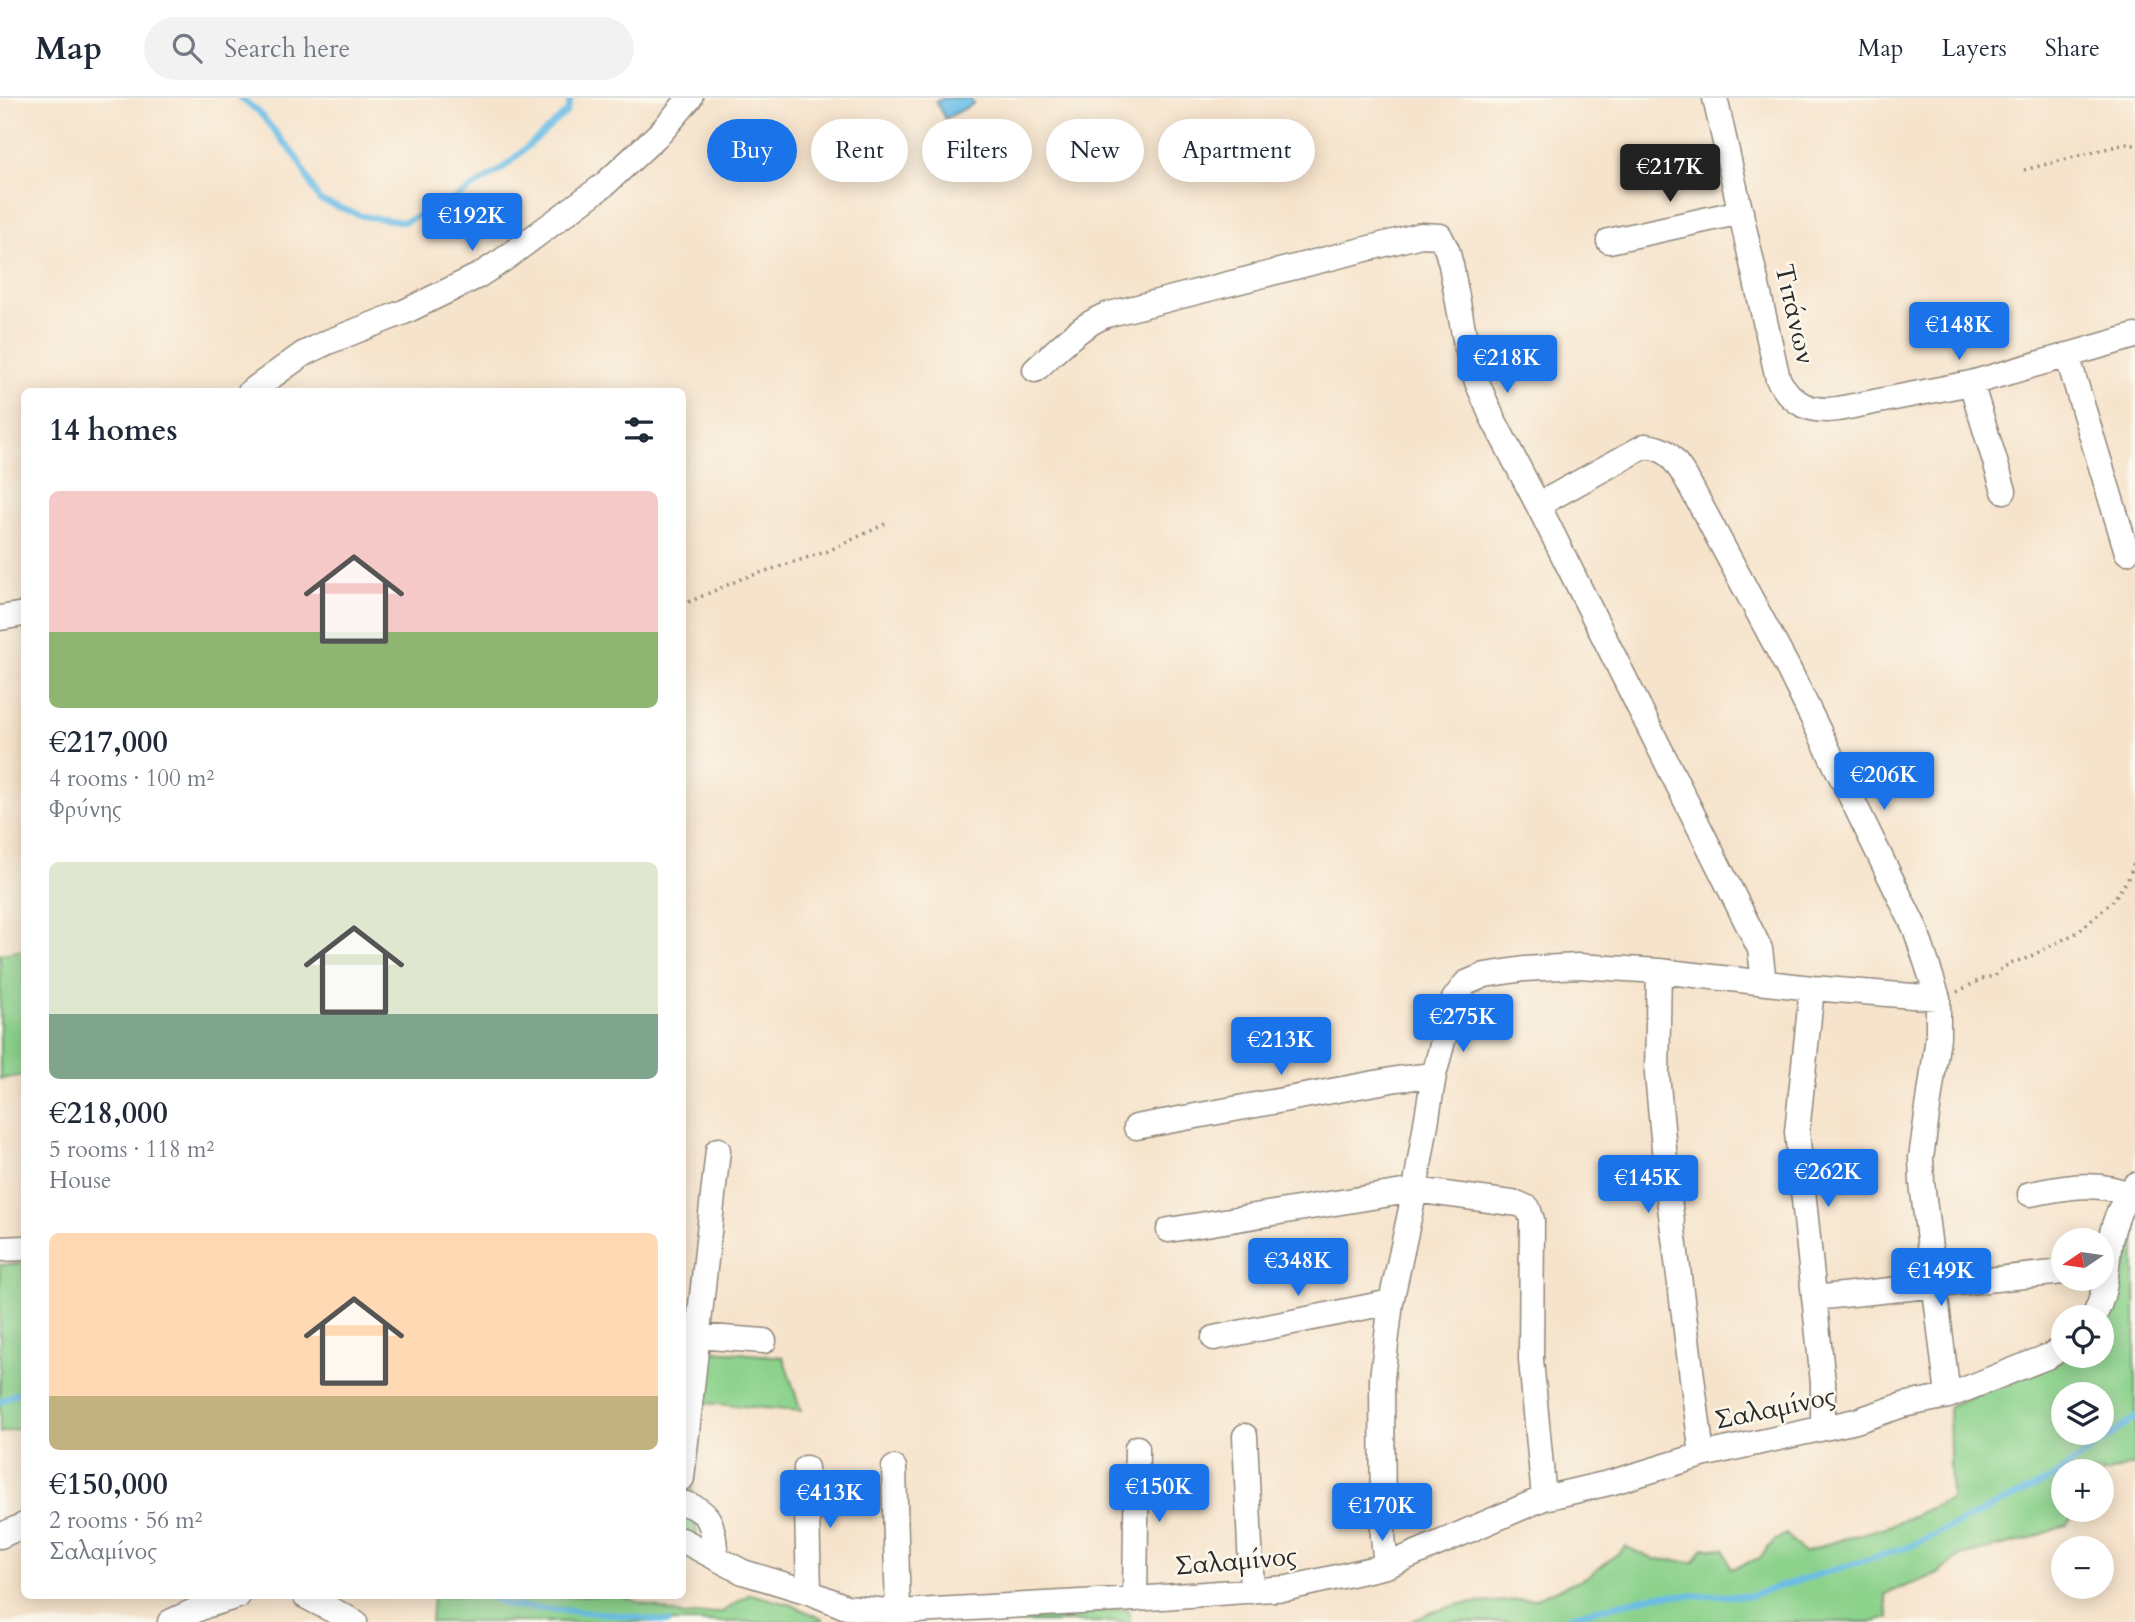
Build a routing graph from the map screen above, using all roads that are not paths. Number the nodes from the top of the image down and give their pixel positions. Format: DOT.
graph roads {
  1 [pos="690,98"];
  2 [pos="1715,98"];
  3 [pos="1741,212"];
  4 [pos="1609,241"];
  5 [pos="2135,336"];
  6 [pos="2067,355"];
  7 [pos="1035,370"];
  8 [pos="1971,383"];
  9 [pos="256,388"];
  10 [pos="2004,491"];
  11 [pos="1538,505"];
  12 [pos="2127,552"];
  13 [pos="21,614"];
  14 [pos="0,618"];
  15 [pos="1659,971"];
  16 [pos="1764,982"];
  17 [pos="1812,988"];
  18 [pos="1938,998"];
  19 [pos="1434,1074"];
  20 [pos="1136,1127"];
  21 [pos="718,1150"];
  22 [pos="2132,1189"];
  23 [pos="1415,1190"];
  24 [pos="2030,1194"];
  25 [pos="2114,1228"];
  26 [pos="1170,1230"];
  27 [pos="21,1248"];
  28 [pos="0,1249"];
  29 [pos="2051,1273"];
  30 [pos="1934,1286"];
  31 [pos="1815,1298"];
  32 [pos="1391,1302"];
  33 [pos="690,1336"];
  34 [pos="1214,1338"];
  35 [pos="764,1341"];
  36 [pos="2051,1355"];
  37 [pos="1948,1396"];
  38 [pos="686,1407"];
  39 [pos="1824,1428"];
  40 [pos="1245,1436"];
  41 [pos="1137,1448"];
  42 [pos="1702,1455"];
  43 [pos="806,1468"];
  44 [pos="894,1468"];
  45 [pos="1544,1498"];
  46 [pos="686,1504"];
  47 [pos="21,1526"];
  48 [pos="0,1536"];
  49 [pos="686,1542"];
  50 [pos="716,1558"];
  51 [pos="1385,1566"];
  52 [pos="1252,1591"];
  53 [pos="809,1592"];
  54 [pos="230,1599"];
  55 [pos="311,1599"];
  56 [pos="1135,1599"];
  57 [pos="205,1608"];
  58 [pos="898,1612"];
  59 [pos="170,1622"];
  60 [pos="355,1622"];
  1 -- 9 [label="street"];
  2 -- 3 [label="street, Τιτάνων"];
  3 -- 4 [label="street"];
  3 -- 8 [label="street, Τιτάνων"];
  5 -- 6 [label="street, Τιτάνων"];
  6 -- 8 [label="street, Τιτάνων"];
  6 -- 12 [label="street"];
  7 -- 11 [label="street"];
  8 -- 10 [label="street"];
  11 -- 16 [label="street"];
  11 -- 18 [label="street"];
  13 -- 14 [label="street"];
  15 -- 16 [label="street"];
  15 -- 19 [label="street"];
  15 -- 42 [label="street"];
  16 -- 17 [label="street"];
  17 -- 18 [label="street"];
  17 -- 31 [label="street"];
  18 -- 30 [label="street"];
  19 -- 20 [label="street"];
  19 -- 23 [label="street"];
  21 -- 33 [label="street"];
  22 -- 24 [label="street"];
  22 -- 25 [label="street"];
  23 -- 26 [label="street"];
  23 -- 32 [label="street"];
  23 -- 45 [label="street"];
  27 -- 28 [label="street"];
  29 -- 30 [label="street"];
  30 -- 31 [label="street"];
  30 -- 37 [label="street"];
  31 -- 39 [label="street"];
  32 -- 34 [label="street"];
  32 -- 51 [label="street"];
  33 -- 35 [label="street"];
  33 -- 38 [label="street"];
  36 -- 37 [label="street, Σαλαμίνος"];
  37 -- 39 [label="street, Σαλαμίνος"];
  39 -- 42 [label="street, Σαλαμίνος"];
  40 -- 52 [label="street"];
  41 -- 56 [label="street"];
  42 -- 45 [label="street, Σαλαμίνος"];
  43 -- 53 [label="street"];
  44 -- 58 [label="street"];
  45 -- 51 [label="street, Σαλαμίνος"];
  46 -- 50 [label="street"];
  47 -- 48 [label="street"];
  49 -- 50 [label="street, Σαλαμίνος"];
  50 -- 53 [label="street, Σαλαμίνος"];
  51 -- 52 [label="street, Σαλαμίνος"];
  52 -- 56 [label="street, Σαλαμίνος"];
  53 -- 58 [label="street, Σαλαμίνος"];
  54 -- 57 [label="street"];
  55 -- 60 [label="street"];
  56 -- 58 [label="street, Σαλαμίνος"];
  57 -- 59 [label="street"];
}
